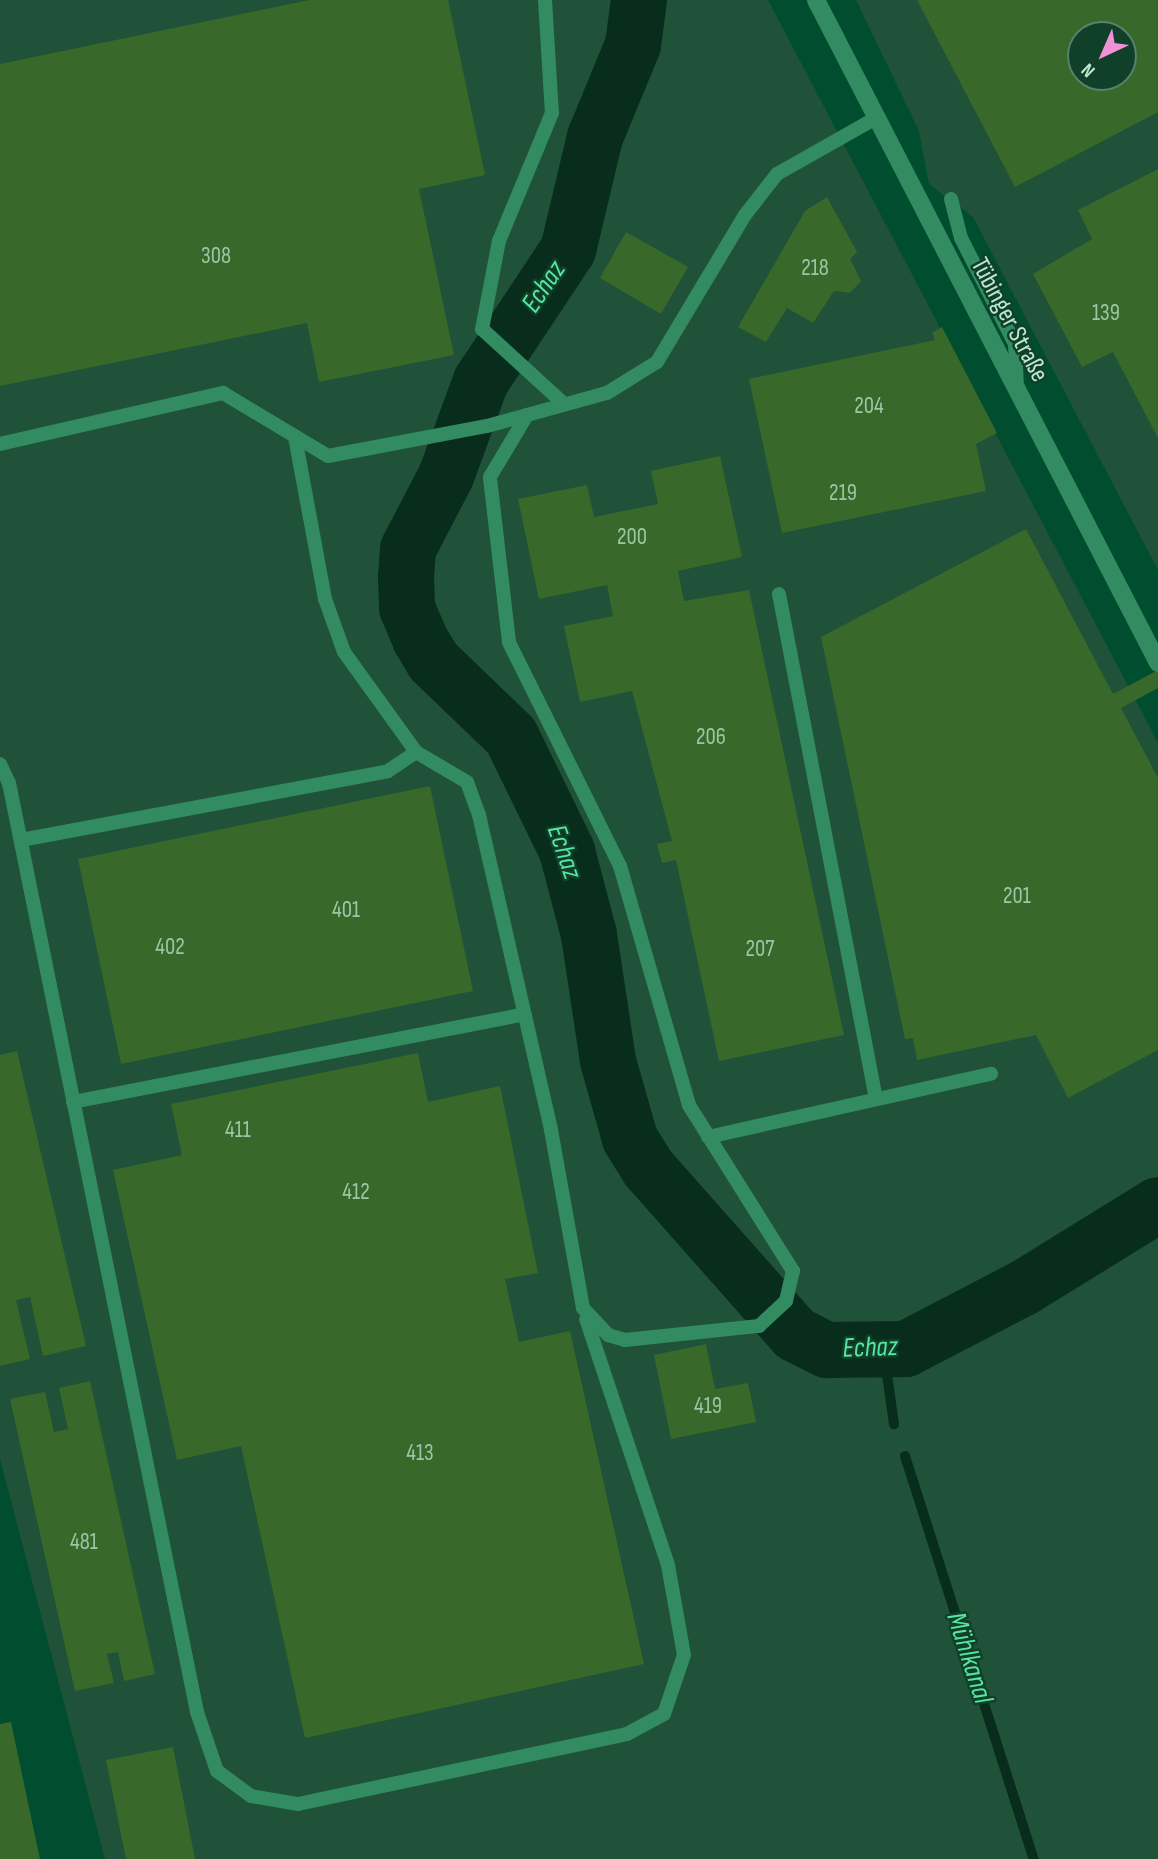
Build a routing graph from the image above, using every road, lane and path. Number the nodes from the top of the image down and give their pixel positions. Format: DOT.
graph roads {
  1 [pos="545,0"];
  2 [pos="816,0"];
  3 [pos="876,118"];
  4 [pos="951,199"];
  5 [pos="1017,393"];
  6 [pos="564,404"];
  7 [pos="527,415"];
  8 [pos="295,437"];
  9 [pos="0,444"];
  10 [pos="779,594"];
  11 [pos="1158,663"];
  12 [pos="416,752"];
  13 [pos="0,764"];
  14 [pos="21,840"];
  15 [pos="525,1014"];
  16 [pos="991,1074"];
  17 [pos="876,1099"];
  18 [pos="73,1102"];
  19 [pos="708,1136"];
  20 [pos="583,1308"];
  1 -- 6 [label="lane"];
  2 -- 3 [label="main road, Tübinger Straße"];
  3 -- 5 [label="main road, Tübinger Straße"];
  3 -- 6 [label="lane"];
  4 -- 5 [label="lane"];
  5 -- 11 [label="main road, Tübinger Straße"];
  6 -- 7 [label="lane"];
  7 -- 8 [label="lane"];
  7 -- 19 [label="lane"];
  8 -- 9 [label="lane"];
  8 -- 12 [label="lane"];
  10 -- 17 [label="lane"];
  12 -- 14 [label="lane"];
  12 -- 15 [label="lane"];
  13 -- 14 [label="lane"];
  14 -- 18 [label="lane"];
  15 -- 18 [label="lane"];
  15 -- 20 [label="lane"];
  16 -- 17 [label="lane"];
  17 -- 19 [label="lane"];
  18 -- 20 [label="lane"];
  19 -- 20 [label="lane"];
}
